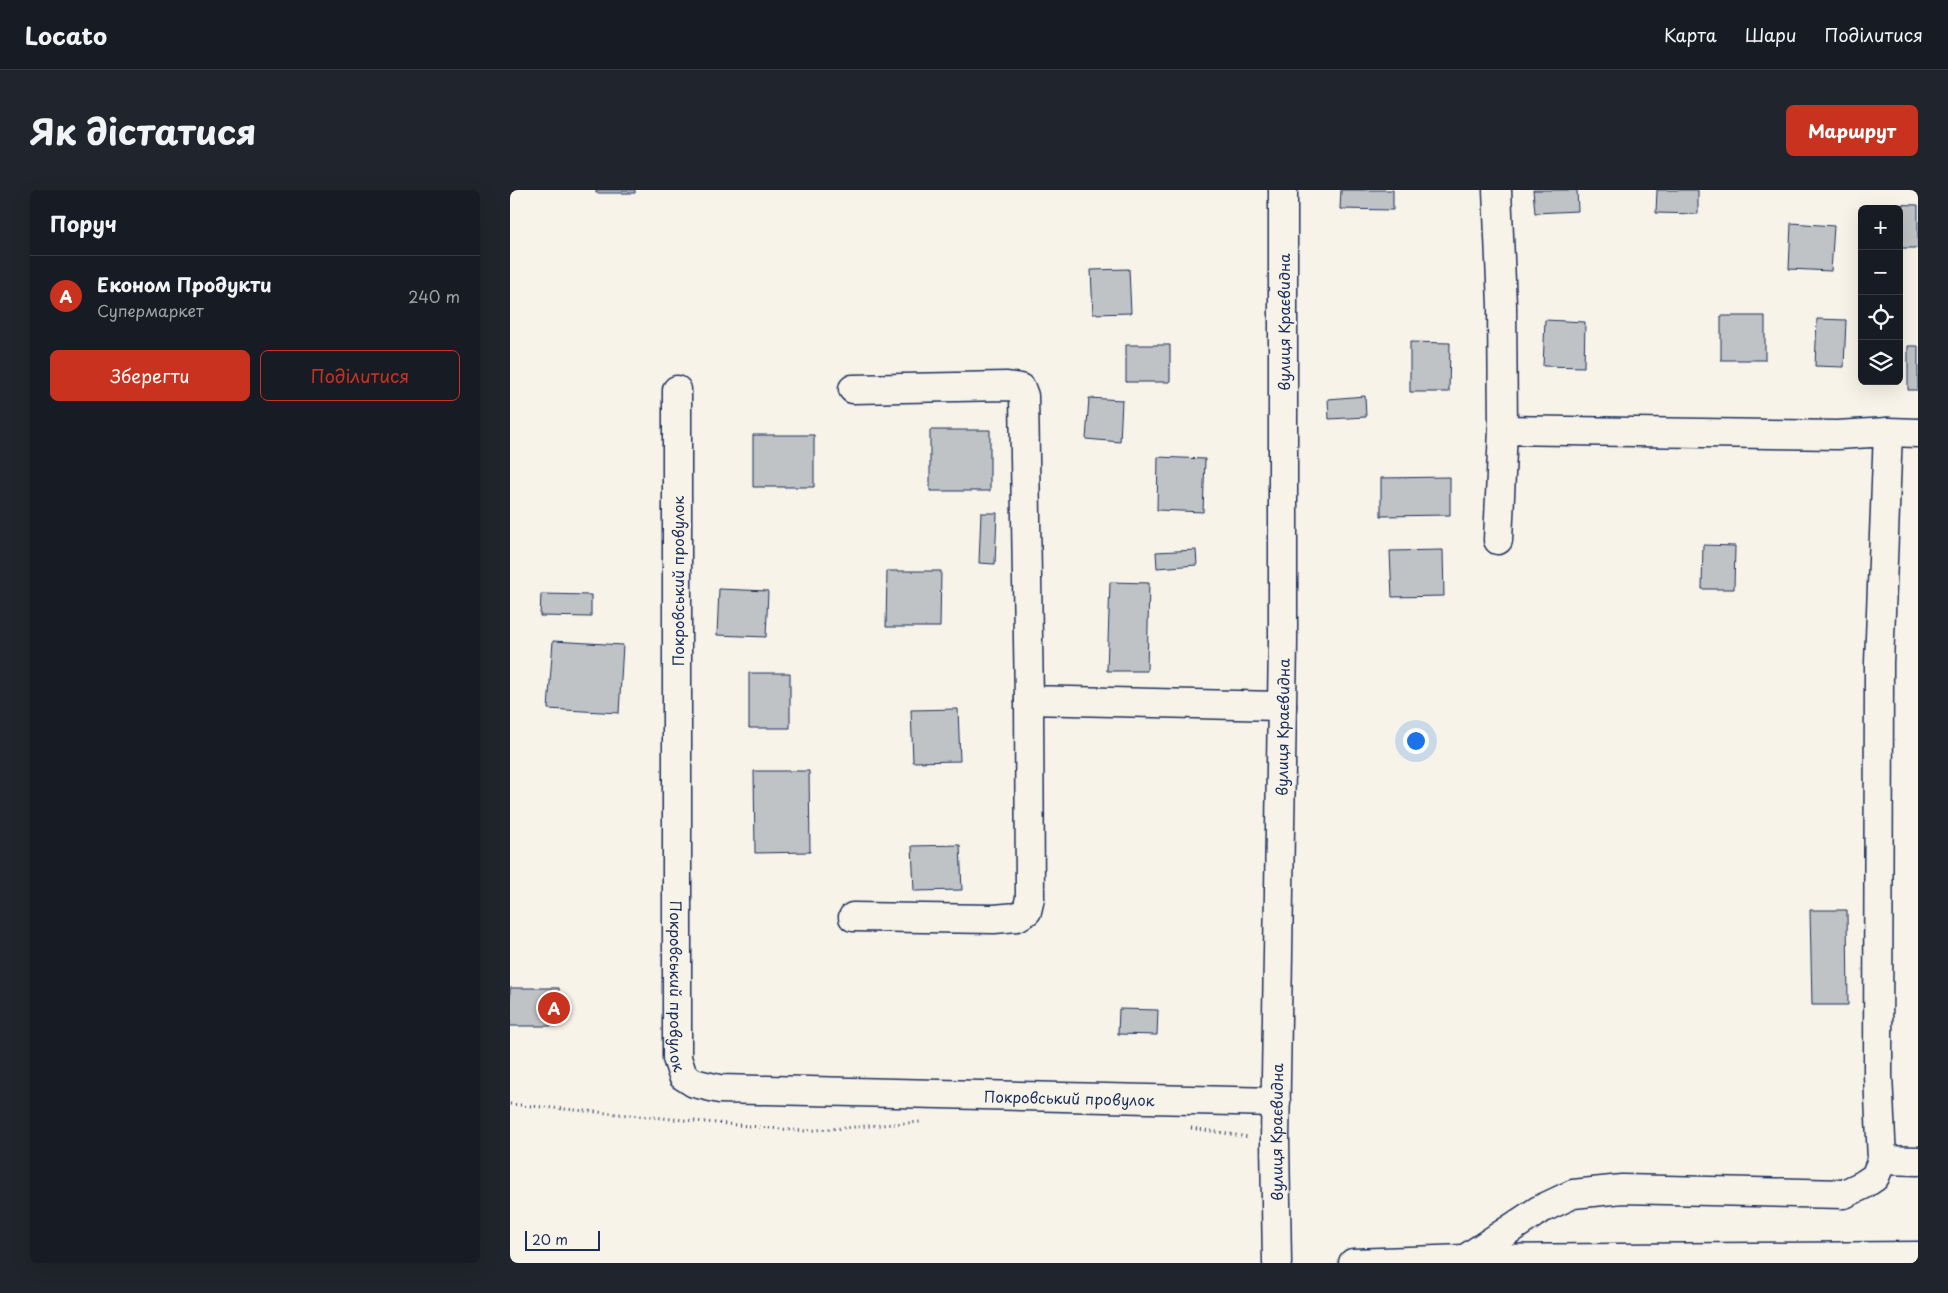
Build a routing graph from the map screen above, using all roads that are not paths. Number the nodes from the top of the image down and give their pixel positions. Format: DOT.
graph roads {
  1 [pos="1283,190"];
  2 [pos="1497,190"];
  3 [pos="853,389"];
  4 [pos="677,390"];
  5 [pos="1503,430"];
  6 [pos="1888,432"];
  7 [pos="1918,433"];
  8 [pos="1498,540"];
  9 [pos="1028,700"];
  10 [pos="1282,706"];
  11 [pos="853,916"];
  12 [pos="1276,1102"];
  13 [pos="1882,1160"];
  14 [pos="1918,1161"];
  15 [pos="1918,1256"];
  16 [pos="1465,1259"];
  17 [pos="1874,1259"];
  18 [pos="1277,1263"];
  19 [pos="1353,1263"];
  1 -- 10 [label="street, вулиця Краєвидна"];
  2 -- 5 [label="street"];
  3 -- 9 [label="street"];
  4 -- 12 [label="street, Покровський провулок"];
  5 -- 6 [label="street"];
  5 -- 8 [label="street"];
  6 -- 7 [label="street"];
  6 -- 13 [label="street"];
  9 -- 10 [label="street"];
  9 -- 11 [label="street"];
  10 -- 12 [label="street, вулиця Краєвидна"];
  12 -- 18 [label="street, вулиця Краєвидна"];
  13 -- 14 [label="street"];
  13 -- 16 [label="street"];
  15 -- 17 [label="street"];
  16 -- 17 [label="street"];
  16 -- 19 [label="street"];
}
